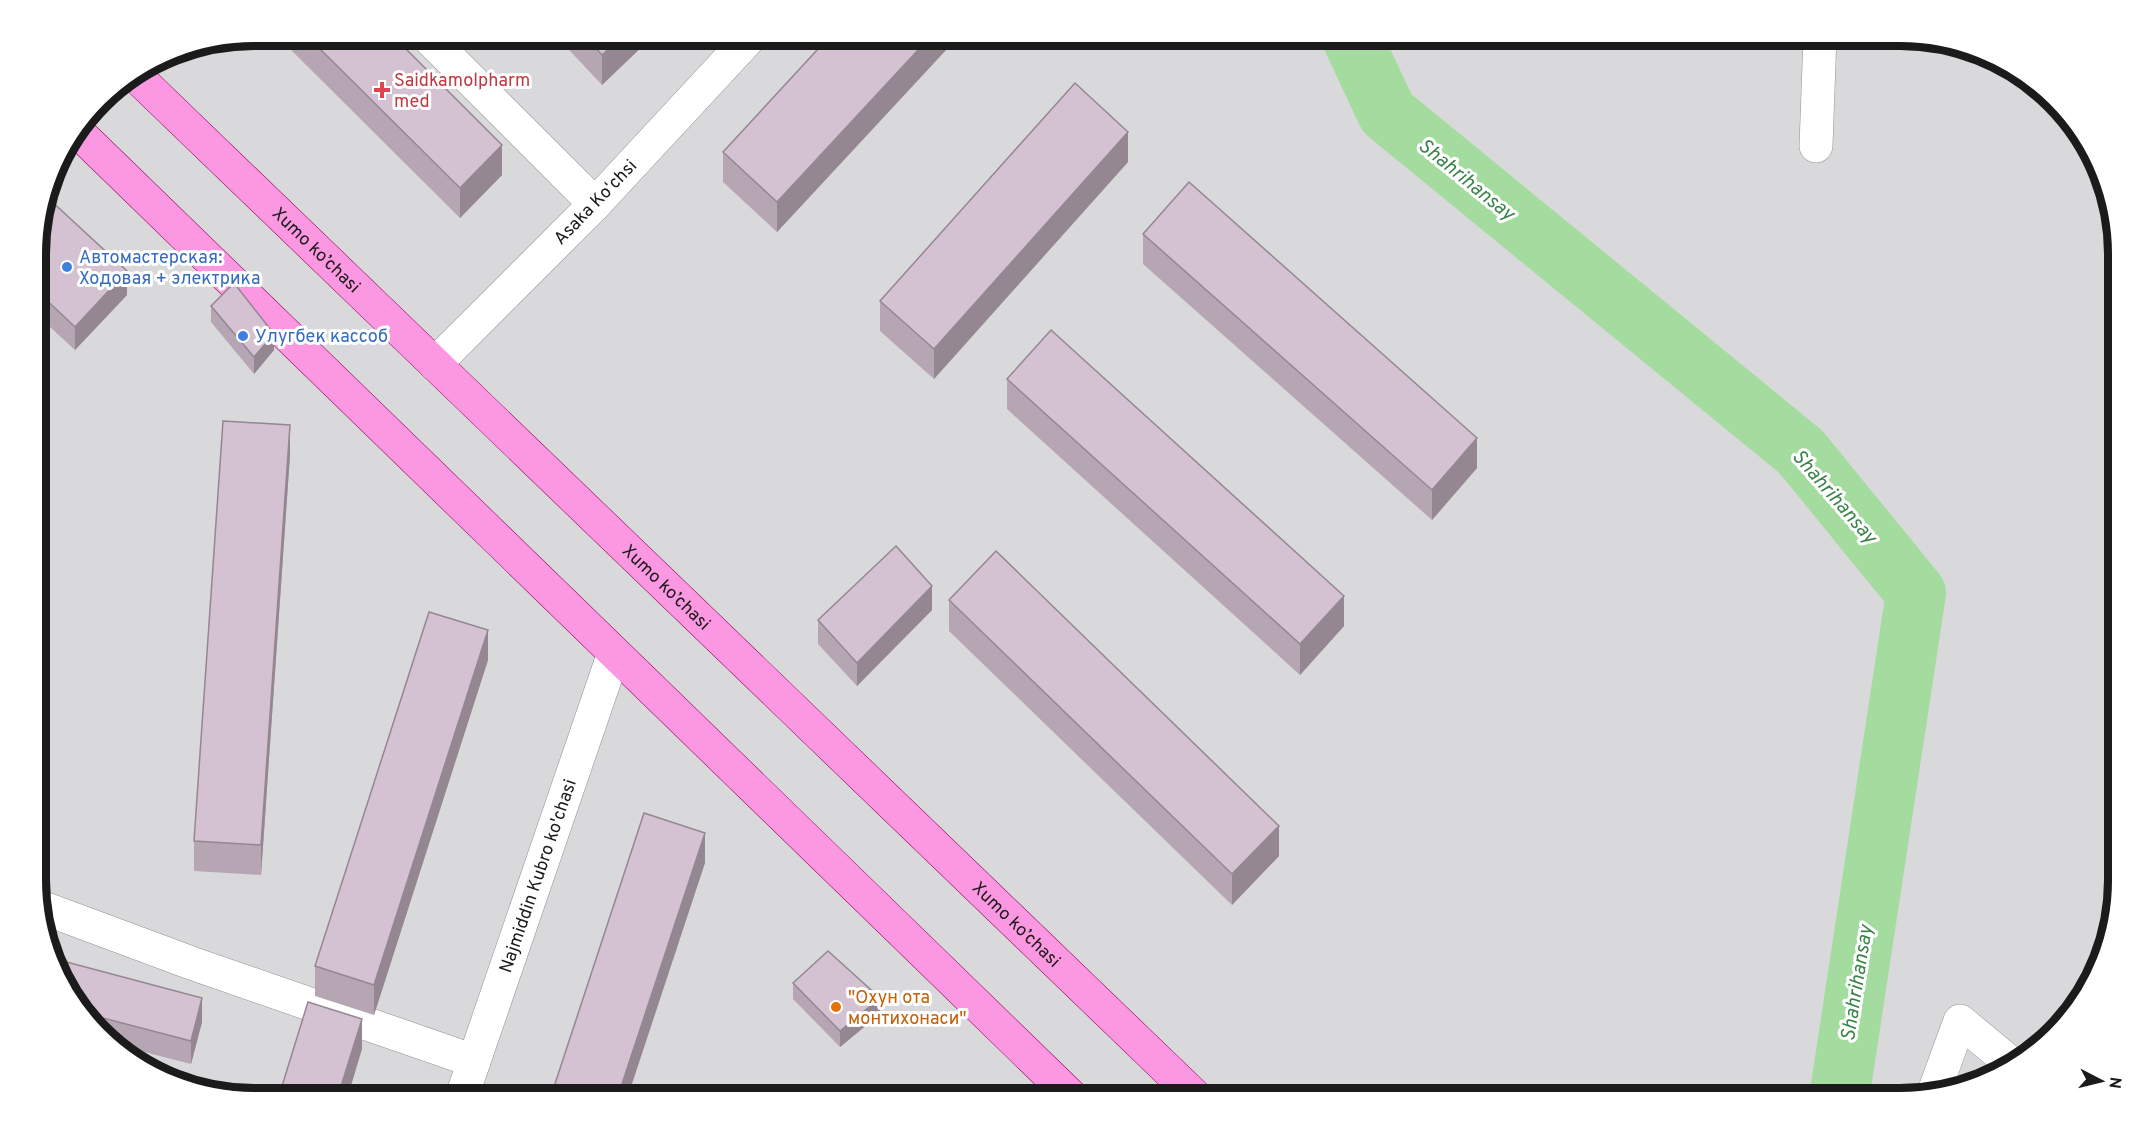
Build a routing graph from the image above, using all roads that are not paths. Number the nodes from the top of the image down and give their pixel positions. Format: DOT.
graph roads {
  1 [pos="437,46"];
  2 [pos="742,46"];
  3 [pos="1820,46"];
  4 [pos="141,81"];
  5 [pos="83,137"];
  6 [pos="1816,146"];
  7 [pos="595,204"];
  8 [pos="435,364"];
  9 [pos="614,653"];
  10 [pos="49,910"];
  11 [pos="2006,1059"];
  12 [pos="474,1061"];
  13 [pos="1937,1085"];
  14 [pos="465,1088"];
  15 [pos="1063,1088"];
  16 [pos="1187,1088"];
  1 -- 7 [label="street"];
  2 -- 7 [label="street, Asaka Koʻchsi"];
  3 -- 6 [label="street"];
  4 -- 8 [label="main road, Xumo ko’chasi"];
  5 -- 9 [label="main road"];
  7 -- 8 [label="street, Asaka Koʻchsi"];
  8 -- 16 [label="main road, Xumo ko’chasi"];
  9 -- 12 [label="street, Najmiddin Kubro ko'chasi"];
  9 -- 15 [label="main road"];
  10 -- 12 [label="street"];
  11 -- 13 [label="street"];
  12 -- 14 [label="street, Najmiddin Kubro ko'chasi"];
}
